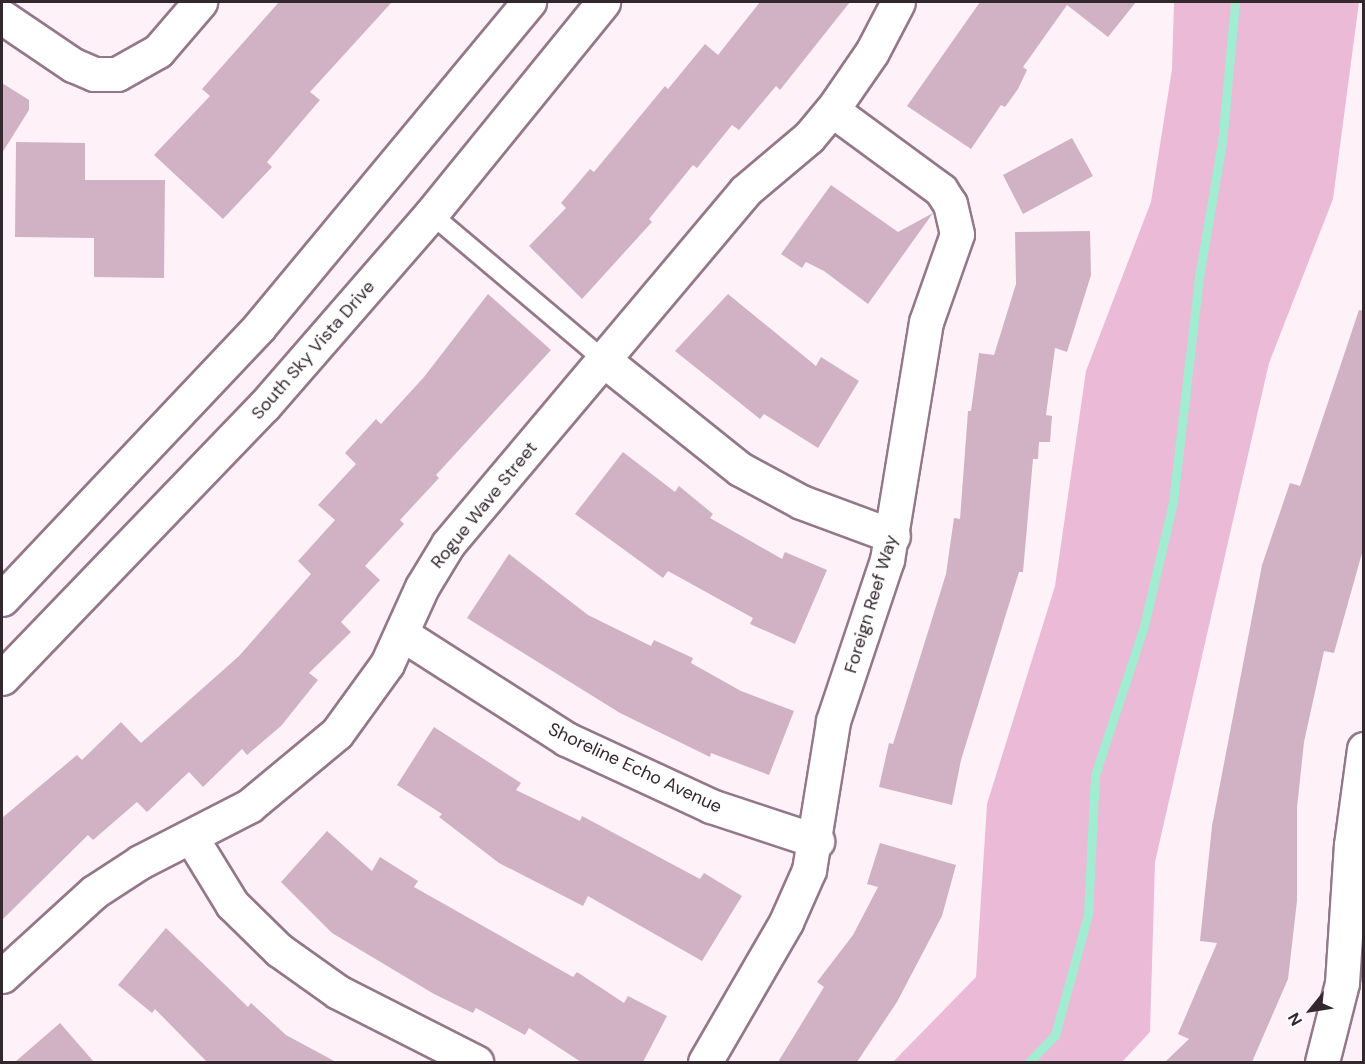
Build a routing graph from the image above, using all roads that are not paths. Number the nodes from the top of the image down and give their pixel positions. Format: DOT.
graph roads {
  1 [pos="200,2"];
  2 [pos="529,2"];
  3 [pos="603,2"];
  4 [pos="898,2"];
  5 [pos="2,17"];
  6 [pos="832,110"];
  7 [pos="431,214"];
  8 [pos="604,361"];
  9 [pos="893,536"];
  10 [pos="2,599"];
  11 [pos="402,634"];
  12 [pos="2,678"];
  13 [pos="1364,749"];
  14 [pos="190,837"];
  15 [pos="817,841"];
  16 [pos="1355,898"];
  17 [pos="2,976"];
  18 [pos="476,1062"];
  19 [pos="705,1062"];
  20 [pos="1322,1062"];
  1 -- 5 [label="street"];
  2 -- 10 [label="street"];
  3 -- 7 [label="street, South Sky Vista Drive"];
  4 -- 6 [label="street, Rogue Wave Street"];
  6 -- 8 [label="street, Rogue Wave Street"];
  6 -- 9 [label="street, Foreign Reef Way"];
  7 -- 8 [label="lane"];
  7 -- 12 [label="street, South Sky Vista Drive"];
  8 -- 9 [label="street"];
  8 -- 11 [label="street, Rogue Wave Street"];
  9 -- 15 [label="street, Foreign Reef Way"];
  11 -- 14 [label="street, Rogue Wave Street"];
  11 -- 15 [label="street, Shoreline Echo Avenue"];
  13 -- 16 [label="street"];
  14 -- 17 [label="street, Rogue Wave Street"];
  14 -- 18 [label="street"];
  15 -- 19 [label="street, Foreign Reef Way"];
  16 -- 20 [label="street"];
}
